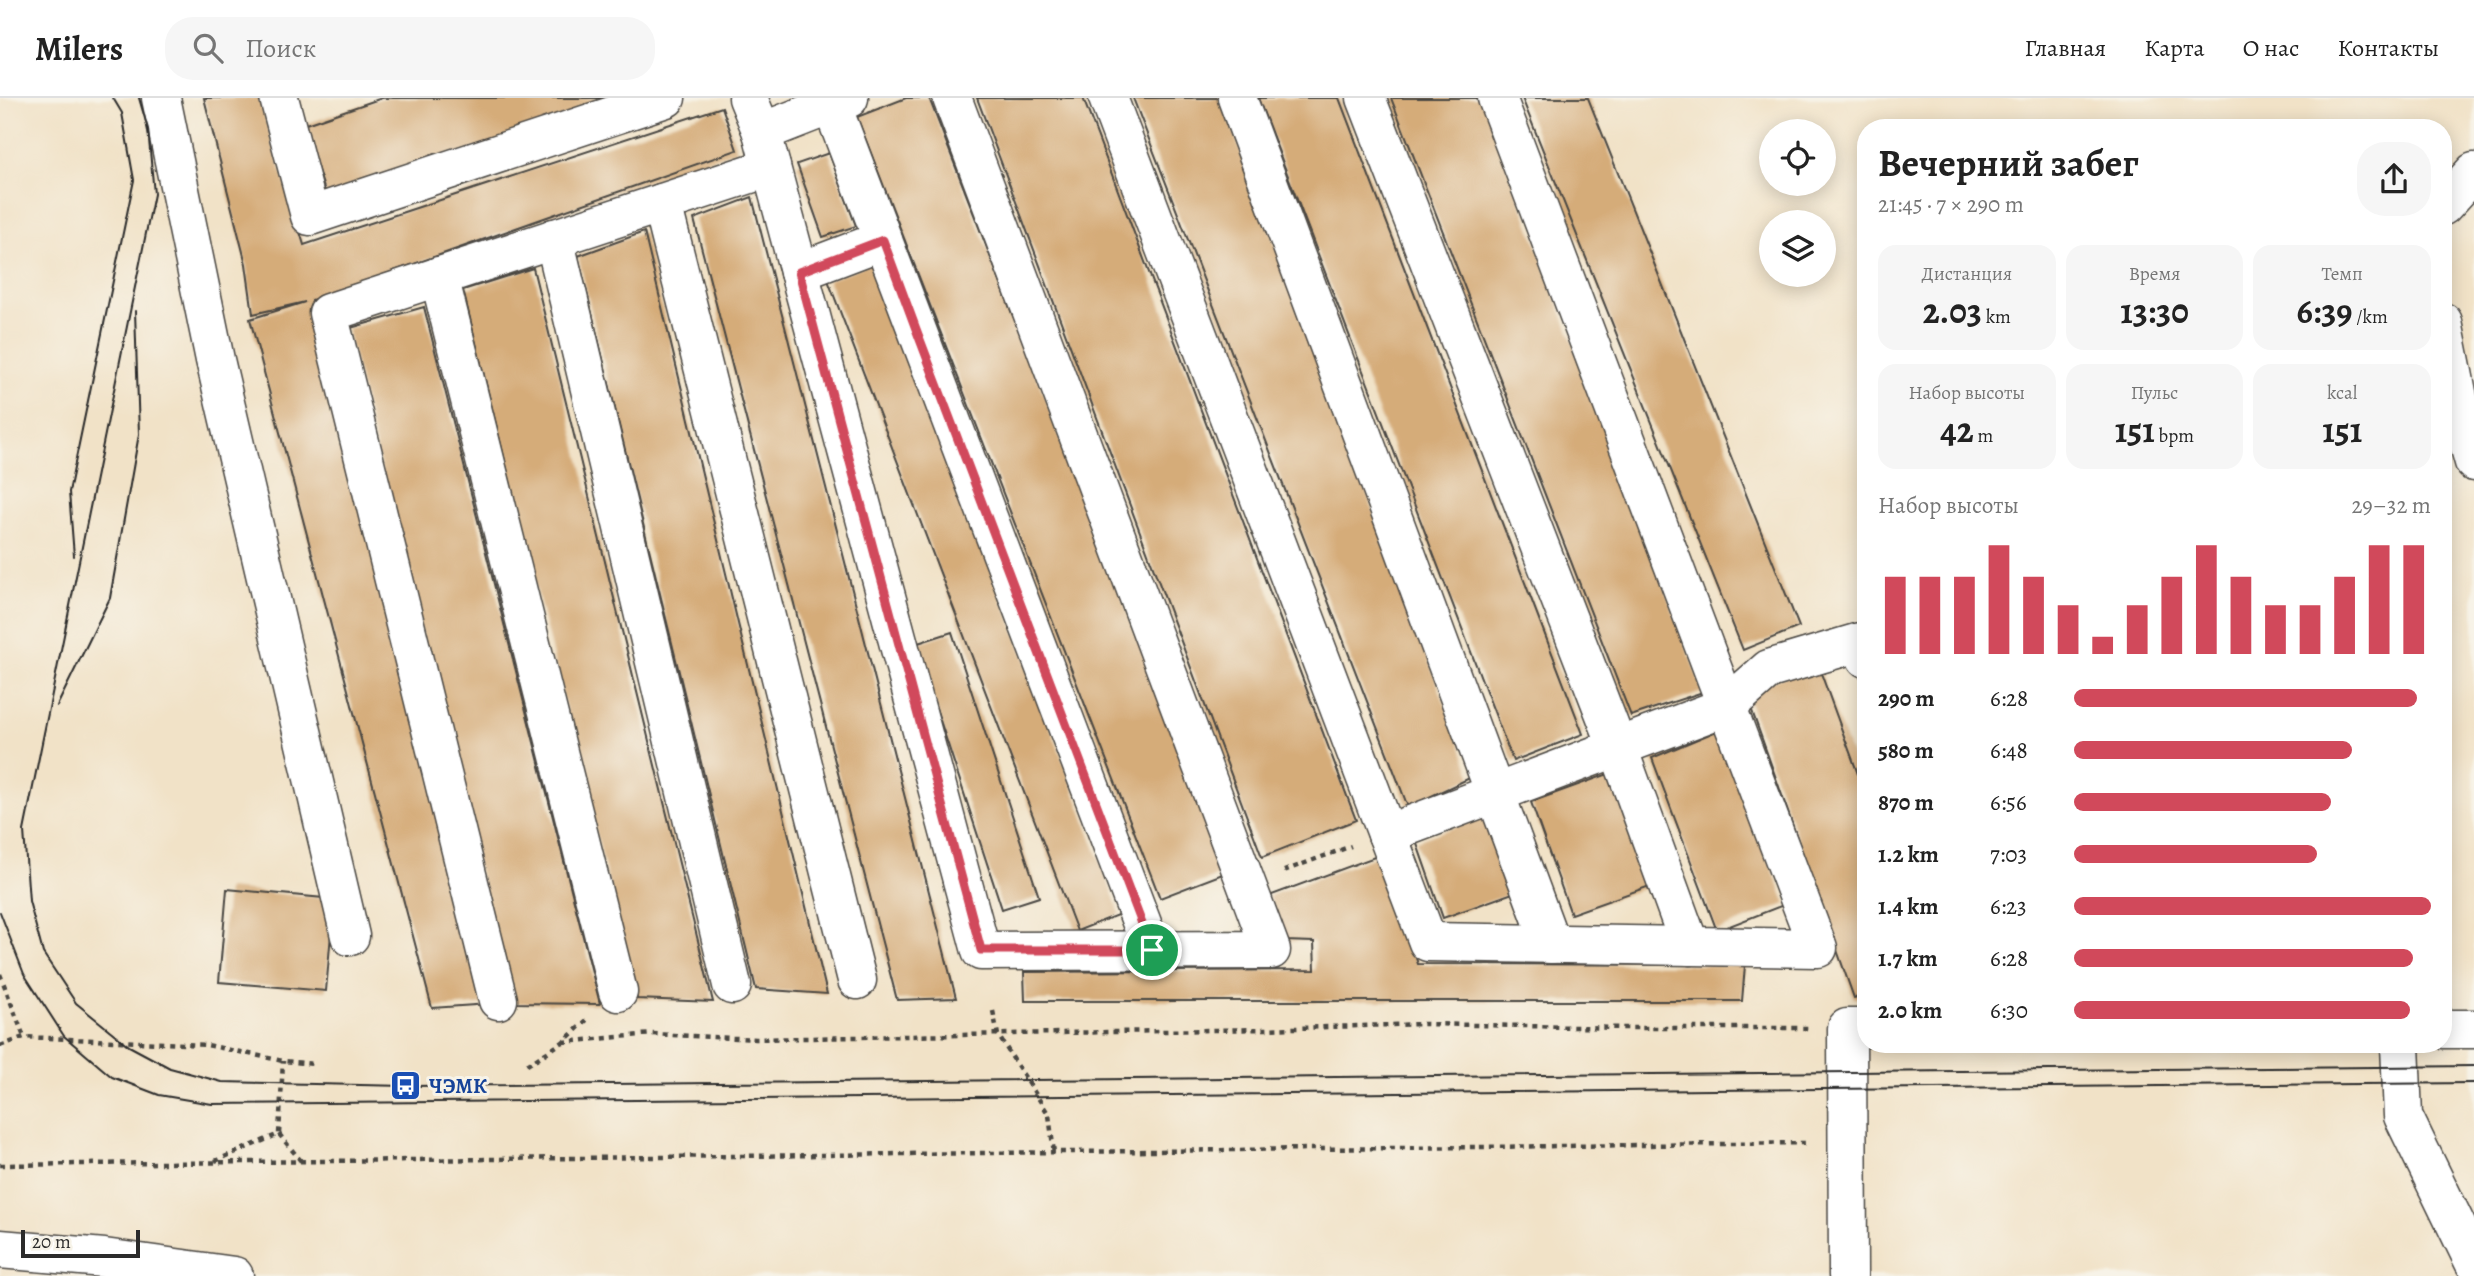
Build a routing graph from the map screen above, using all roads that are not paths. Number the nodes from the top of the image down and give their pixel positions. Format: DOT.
graph roads {
  1 [pos="161,98"];
  2 [pos="666,98"];
  3 [pos="952,98"];
  4 [pos="1108,98"];
  5 [pos="1237,98"];
  6 [pos="1366,98"];
  7 [pos="1497,98"];
  8 [pos="837,100"];
  9 [pos="289,101"];
  10 [pos="760,132"];
  11 [pos="2474,172"];
  12 [pos="2452,196"];
  13 [pos="662,203"];
  14 [pos="554,239"];
  15 [pos="883,240"];
  16 [pos="799,272"];
  17 [pos="439,276"];
  18 [pos="2452,358"];
  19 [pos="2468,422"];
  20 [pos="2474,462"];
  21 [pos="1857,643"];
  22 [pos="1727,706"];
  23 [pos="1618,748"];
  24 [pos="1496,795"];
  25 [pos="1388,834"];
  26 [pos="350,936"];
  27 [pos="1551,944"];
  28 [pos="1690,946"];
  29 [pos="1152,950"];
  30 [pos="857,980"];
  31 [pos="732,985"];
  32 [pos="498,1000"];
  33 [pos="606,1003"];
  34 [pos="1856,1028"];
  35 [pos="2452,1029"];
  36 [pos="2474,1029"];
  37 [pos="2400,1053"];
  38 [pos="0,1249"];
  39 [pos="2474,1262"];
  40 [pos="234,1276"];
  41 [pos="1848,1276"];
  1 -- 26 [label="street"];
  2 -- 9 [label="street"];
  3 -- 29 [label="street"];
  4 -- 25 [label="street"];
  5 -- 24 [label="street"];
  6 -- 23 [label="street"];
  7 -- 22 [label="street"];
  8 -- 10 [label="street"];
  8 -- 15 [label="street"];
  10 -- 13 [label="street"];
  10 -- 16 [label="street"];
  11 -- 12 [label="street"];
  13 -- 14 [label="street"];
  13 -- 30 [label="street"];
  14 -- 17 [label="street"];
  14 -- 31 [label="street"];
  15 -- 16 [label="street"];
  15 -- 29 [label="street"];
  16 -- 29 [label="street"];
  17 -- 32 [label="street"];
  17 -- 33 [label="street"];
  18 -- 19 [label="street"];
  19 -- 20 [label="street"];
  21 -- 22 [label="street"];
  22 -- 23 [label="street"];
  22 -- 28 [label="street"];
  23 -- 24 [label="street"];
  23 -- 28 [label="street"];
  24 -- 25 [label="street"];
  24 -- 27 [label="street"];
  25 -- 27 [label="street"];
  27 -- 28 [label="street"];
  34 -- 41 [label="street"];
  35 -- 36 [label="street"];
  37 -- 39 [label="street"];
  38 -- 40 [label="street"];
}
